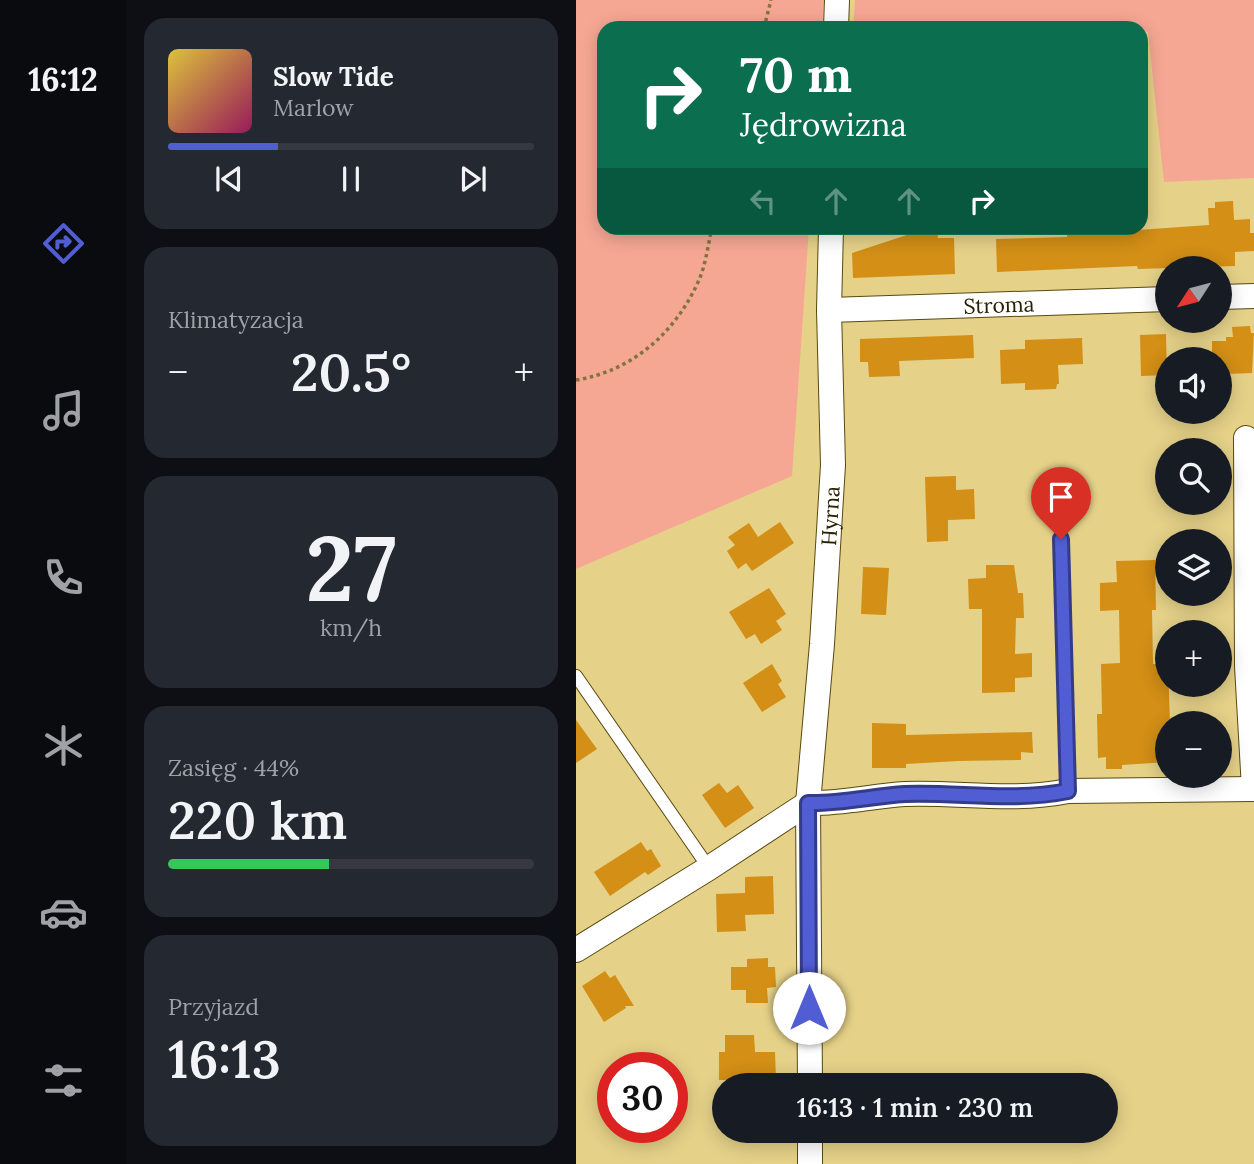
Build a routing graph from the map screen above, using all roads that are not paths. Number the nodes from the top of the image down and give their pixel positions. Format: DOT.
graph roads {
  1 [pos="837,0"];
  2 [pos="836,21"];
  3 [pos="831,235"];
  4 [pos="1254,296"];
  5 [pos="1232,297"];
  6 [pos="1155,299"];
  7 [pos="829,310"];
  8 [pos="1246,438"];
  9 [pos="1061,539"];
  10 [pos="576,676"];
  11 [pos="1254,789"];
  12 [pos="1068,791"];
  13 [pos="808,803"];
  14 [pos="709,868"];
  15 [pos="576,950"];
  16 [pos="809,1073"];
  17 [pos="810,1143"];
  18 [pos="810,1164"];
  1 -- 2 [label="street"];
  3 -- 7 [label="street, Hyrna"];
  4 -- 5 [label="street"];
  6 -- 7 [label="street, Stroma"];
  7 -- 13 [label="street, Hyrna"];
  8 -- 11 [label="street"];
  9 -- 12 [label="lane"];
  10 -- 14 [label="lane"];
  11 -- 12 [label="street"];
  12 -- 13 [label="street"];
  13 -- 14 [label="street"];
  13 -- 16 [label="street, Hyrna"];
  14 -- 15 [label="street"];
  17 -- 18 [label="street"];
}
